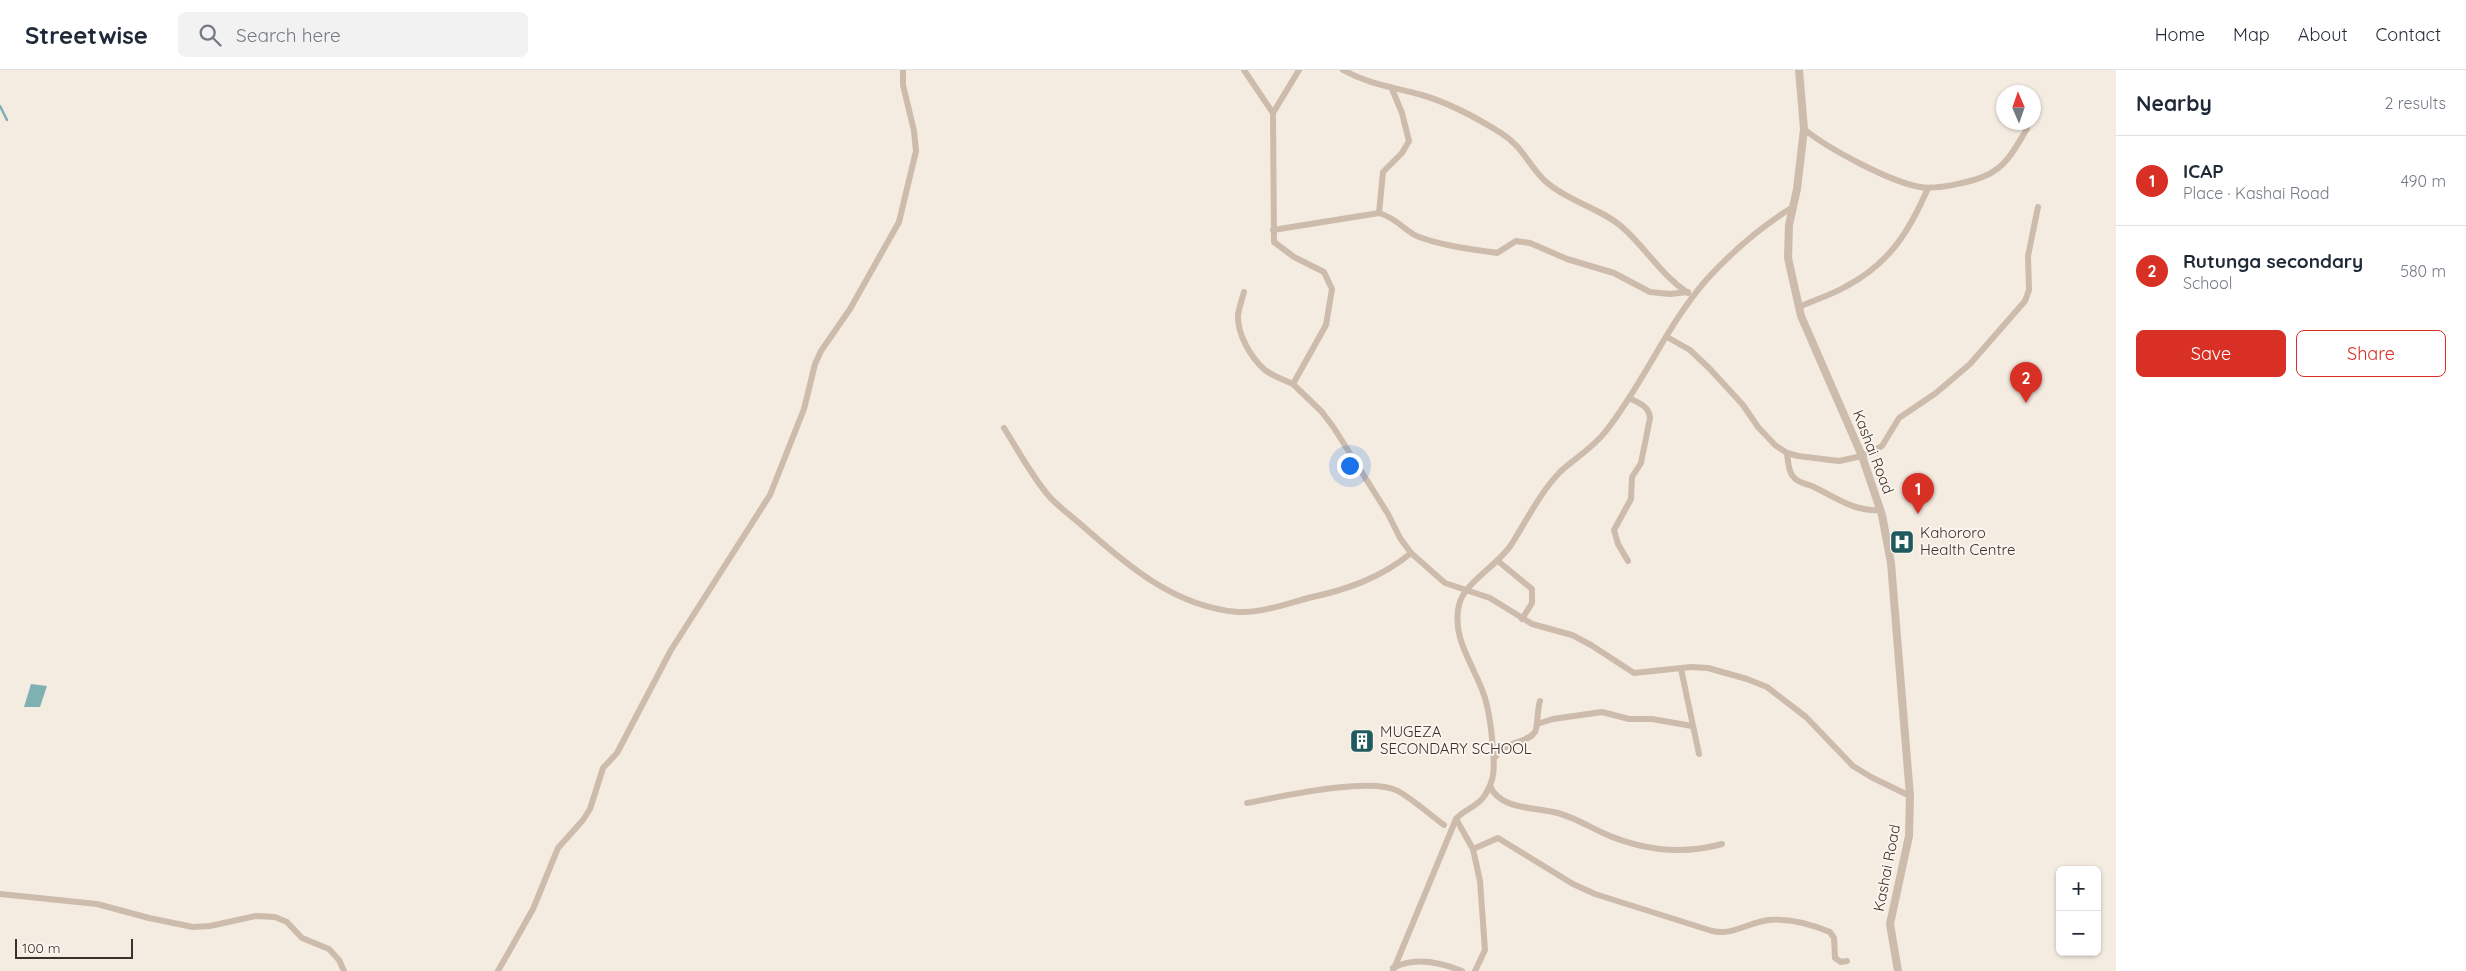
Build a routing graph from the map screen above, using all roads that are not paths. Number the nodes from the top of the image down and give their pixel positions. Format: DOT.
graph roads {
  1 [pos="904,70"];
  2 [pos="1244,70"];
  3 [pos="1299,70"];
  4 [pos="1344,70"];
  5 [pos="1799,70"];
  6 [pos="1392,88"];
  7 [pos="1273,113"];
  8 [pos="1804,129"];
  9 [pos="2026,130"];
  10 [pos="1928,188"];
  11 [pos="1793,207"];
  12 [pos="2038,207"];
  13 [pos="1379,213"];
  14 [pos="1274,230"];
  15 [pos="1244,292"];
  16 [pos="1691,294"];
  17 [pos="1799,307"];
  18 [pos="1667,337"];
  19 [pos="1293,384"];
  20 [pos="1628,398"];
  21 [pos="1004,428"];
  22 [pos="1786,453"];
  23 [pos="1862,456"];
  24 [pos="1880,510"];
  25 [pos="1411,553"];
  26 [pos="1498,561"];
  27 [pos="1628,561"];
  28 [pos="1466,590"];
  29 [pos="1522,619"];
  30 [pos="1681,669"];
  31 [pos="1540,701"];
  32 [pos="1537,724"];
  33 [pos="1692,726"];
  34 [pos="1699,754"];
  35 [pos="1496,757"];
  36 [pos="1490,786"];
  37 [pos="1910,796"];
  38 [pos="1247,803"];
  39 [pos="1456,820"];
  40 [pos="1444,825"];
  41 [pos="1722,844"];
  42 [pos="1472,849"];
  43 [pos="0,894"];
  44 [pos="1847,961"];
  45 [pos="1393,970"];
  46 [pos="344,971"];
  47 [pos="498,971"];
  48 [pos="1462,971"];
  49 [pos="1475,971"];
  50 [pos="1898,971"];
  1 -- 47 [label="street"];
  2 -- 7 [label="street"];
  3 -- 7 [label="street"];
  4 -- 6 [label="street"];
  5 -- 8 [label="street, Kashai Road"];
  6 -- 13 [label="street"];
  6 -- 16 [label="street"];
  7 -- 14 [label="street"];
  8 -- 10 [label="street"];
  8 -- 11 [label="street, Kashai Road"];
  9 -- 10 [label="street"];
  10 -- 17 [label="street"];
  11 -- 16 [label="street"];
  11 -- 17 [label="street, Kashai Road"];
  12 -- 23 [label="street"];
  13 -- 14 [label="street"];
  13 -- 16 [label="street"];
  14 -- 19 [label="street"];
  15 -- 19 [label="street"];
  16 -- 18 [label="street"];
  17 -- 23 [label="street, Kashai Road"];
  18 -- 20 [label="street"];
  18 -- 22 [label="street"];
  19 -- 25 [label="street"];
  20 -- 26 [label="street"];
  20 -- 27 [label="street"];
  21 -- 25 [label="street"];
  22 -- 23 [label="street"];
  22 -- 24 [label="street"];
  23 -- 24 [label="street, Kashai Road"];
  24 -- 37 [label="street, Kashai Road"];
  25 -- 28 [label="street"];
  26 -- 28 [label="street"];
  26 -- 29 [label="street"];
  28 -- 29 [label="street"];
  28 -- 35 [label="street"];
  29 -- 30 [label="street"];
  30 -- 33 [label="street"];
  30 -- 37 [label="street"];
  31 -- 32 [label="street"];
  32 -- 33 [label="street"];
  32 -- 35 [label="street"];
  33 -- 34 [label="street"];
  35 -- 36 [label="street"];
  36 -- 39 [label="street"];
  36 -- 41 [label="street"];
  37 -- 50 [label="street, Kashai Road"];
  38 -- 40 [label="street"];
  39 -- 42 [label="street"];
  39 -- 45 [label="street"];
  42 -- 44 [label="street"];
  42 -- 49 [label="street"];
  43 -- 46 [label="street"];
  45 -- 48 [label="street"];
}
